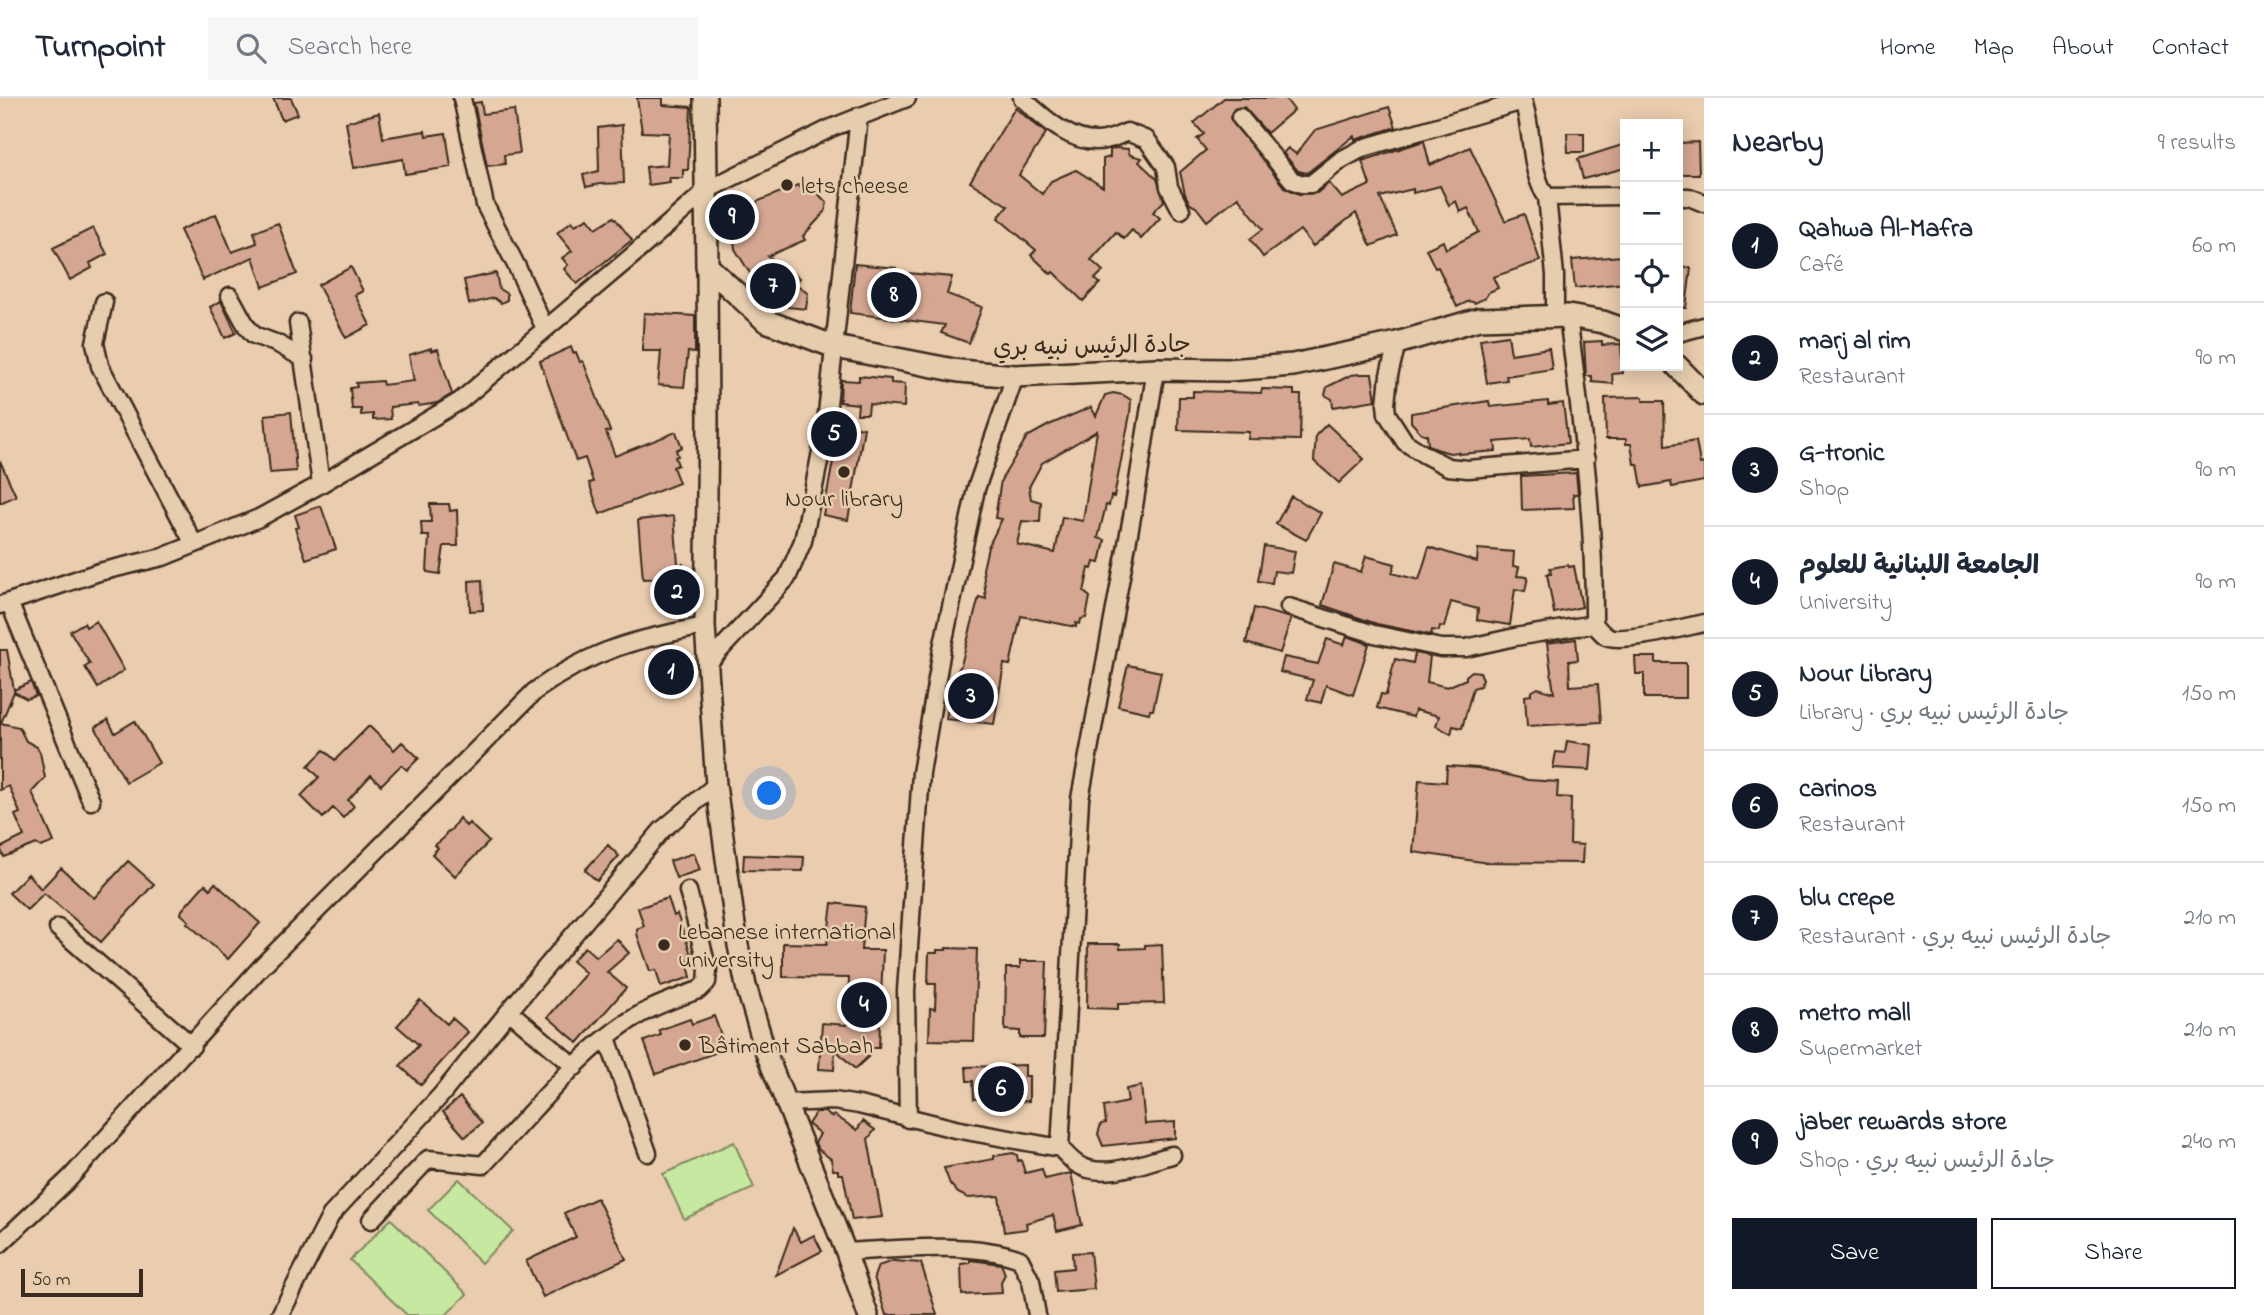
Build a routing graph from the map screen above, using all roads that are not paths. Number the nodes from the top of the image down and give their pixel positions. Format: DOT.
graph roads {
  1 [pos="462,98"];
  2 [pos="705,98"];
  3 [pos="907,98"];
  4 [pos="1022,98"];
  5 [pos="1522,99"];
  6 [pos="859,116"];
  7 [pos="1240,117"];
  8 [pos="707,190"];
  9 [pos="1620,196"];
  10 [pos="1547,197"];
  11 [pos="1683,197"];
  12 [pos="1704,203"];
  13 [pos="1181,210"];
  14 [pos="707,266"];
  15 [pos="230,296"];
  16 [pos="104,302"];
  17 [pos="1561,317"];
  18 [pos="298,323"];
  19 [pos="1704,326"];
  20 [pos="1620,328"];
  21 [pos="545,329"];
  22 [pos="1683,332"];
  23 [pos="1396,343"];
  24 [pos="835,347"];
  25 [pos="303,359"];
  26 [pos="1156,369"];
  27 [pos="1682,371"];
  28 [pos="1016,376"];
  29 [pos="1704,394"];
  30 [pos="1586,459"];
  31 [pos="321,484"];
  32 [pos="194,544"];
  33 [pos="5,603"];
  34 [pos="1289,607"];
  35 [pos="1594,624"];
  36 [pos="1704,624"];
  37 [pos="705,626"];
  38 [pos="708,663"];
  39 [pos="716,785"];
  40 [pos="91,801"];
  41 [pos="688,891"];
  42 [pos="58,928"];
  43 [pos="509,1010"];
  44 [pos="607,1038"];
  45 [pos="192,1046"];
  46 [pos="575,1067"];
  47 [pos="784,1103"];
  48 [pos="908,1119"];
  49 [pos="1060,1149"];
  50 [pos="649,1153"];
  51 [pos="1171,1155"];
  52 [pos="371,1220"];
  53 [pos="0,1244"];
  54 [pos="846,1252"];
  55 [pos="280,1315"];
  56 [pos="868,1315"];
  57 [pos="1037,1315"];
  1 -- 21 [label="street"];
  2 -- 8 [label="main road"];
  3 -- 6 [label="street"];
  4 -- 13 [label="street"];
  5 -- 7 [label="street"];
  5 -- 10 [label="street"];
  6 -- 8 [label="street"];
  6 -- 24 [label="street"];
  8 -- 14 [label="main road"];
  8 -- 21 [label="street"];
  9 -- 10 [label="street"];
  10 -- 17 [label="street"];
  11 -- 12 [label="street"];
  14 -- 24 [label="main road, جادة الرئيس نبيه بري"];
  14 -- 37 [label="street"];
  15 -- 25 [label="street"];
  16 -- 32 [label="street"];
  17 -- 20 [label="main road, جادة الرئيس نبيه بري"];
  17 -- 23 [label="main road, جادة الرئيس نبيه بري"];
  17 -- 30 [label="street"];
  18 -- 25 [label="street"];
  19 -- 22 [label="street"];
  21 -- 31 [label="street"];
  23 -- 26 [label="main road, جادة الرئيس نبيه بري"];
  23 -- 30 [label="street"];
  24 -- 28 [label="main road, جادة الرئيس نبيه بري"];
  24 -- 38 [label="street"];
  25 -- 31 [label="street"];
  26 -- 28 [label="main road, جادة الرئيس نبيه بري"];
  26 -- 49 [label="street"];
  27 -- 29 [label="main road"];
  28 -- 48 [label="street"];
  30 -- 35 [label="street"];
  31 -- 32 [label="street"];
  32 -- 33 [label="street"];
  33 -- 40 [label="street"];
  34 -- 35 [label="street"];
  35 -- 36 [label="street"];
  37 -- 38 [label="street"];
  37 -- 45 [label="street"];
  38 -- 39 [label="street"];
  39 -- 43 [label="street"];
  39 -- 47 [label="street"];
  41 -- 44 [label="street"];
  42 -- 45 [label="street"];
  43 -- 46 [label="street"];
  43 -- 55 [label="street"];
  44 -- 46 [label="street"];
  44 -- 50 [label="street"];
  45 -- 53 [label="street"];
  46 -- 52 [label="street"];
  47 -- 48 [label="street"];
  47 -- 54 [label="street"];
  48 -- 49 [label="street"];
  49 -- 51 [label="street"];
  54 -- 56 [label="street"];
  54 -- 57 [label="street"];
}
